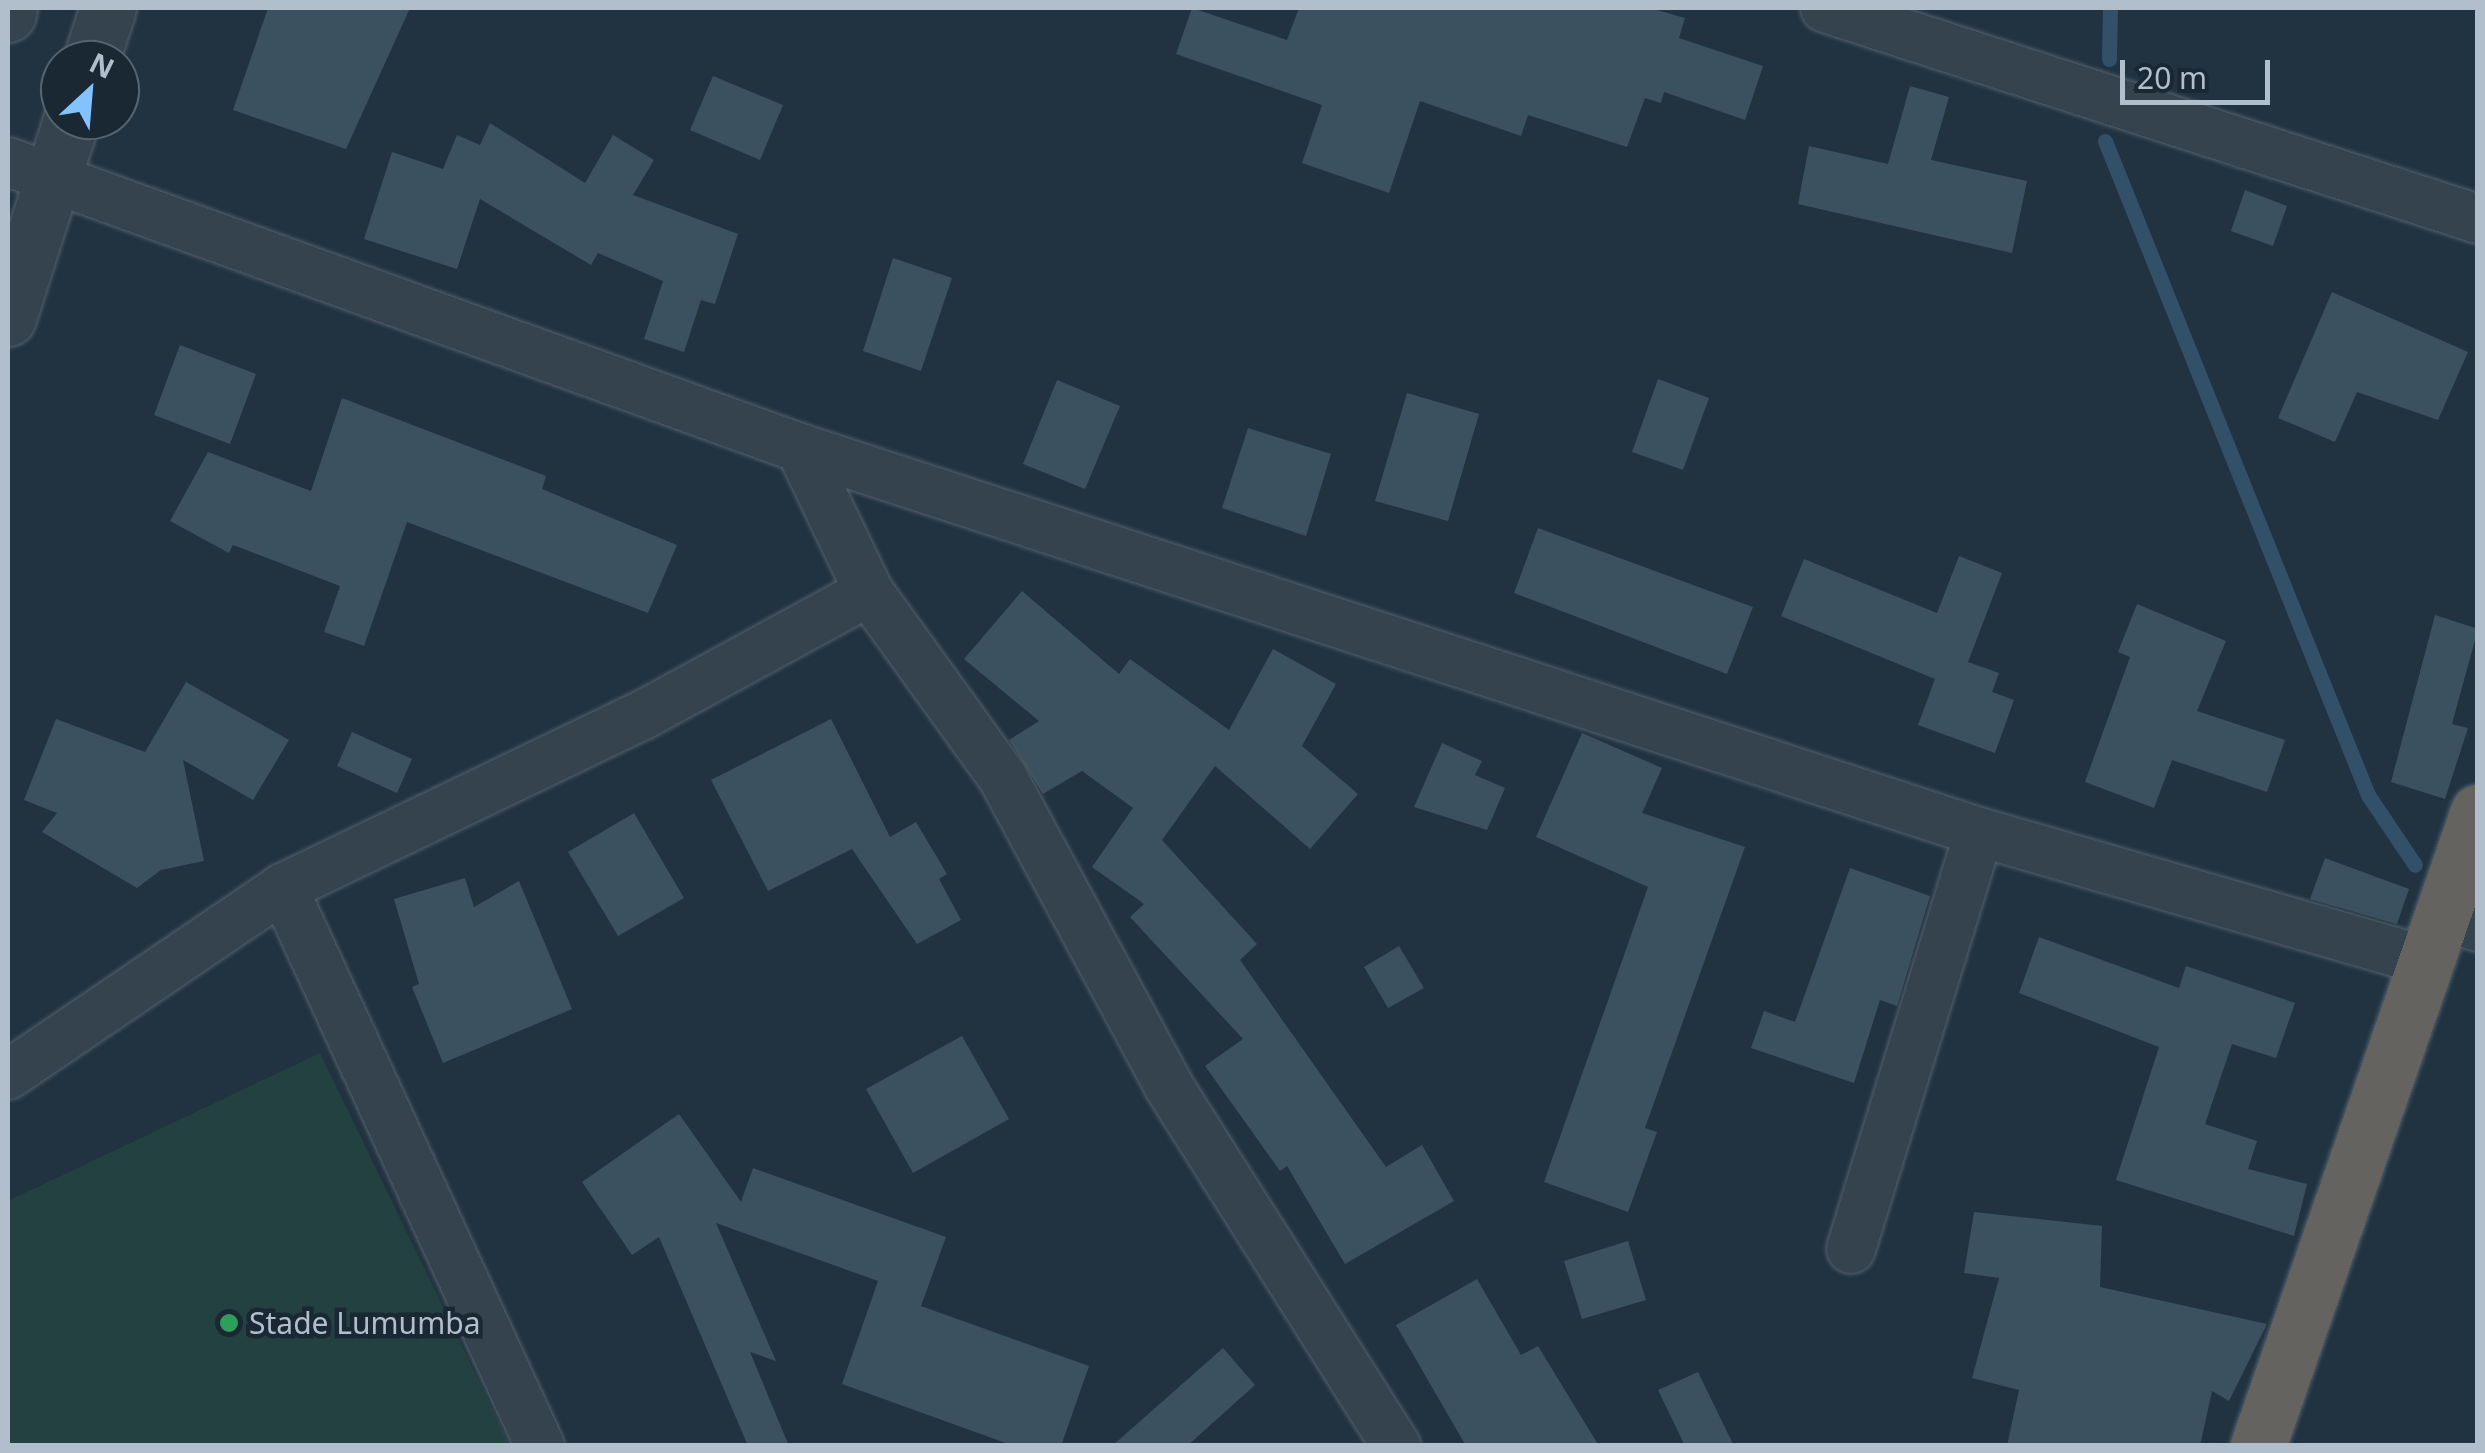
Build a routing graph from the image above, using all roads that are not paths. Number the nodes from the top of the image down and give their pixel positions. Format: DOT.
graph roads {
  1 [pos="108,8"];
  2 [pos="1825,8"];
  3 [pos="98,40"];
  4 [pos="55,140"];
  5 [pos="30,170"];
  6 [pos="2478,219"];
  7 [pos="8,318"];
  8 [pos="800,448"];
  9 [pos="868,592"];
  10 [pos="2478,812"];
  11 [pos="1979,832"];
  12 [pos="282,888"];
  13 [pos="2451,935"];
  14 [pos="8,1075"];
  15 [pos="1851,1249"];
  16 [pos="540,1446"];
  17 [pos="1396,1446"];
  18 [pos="2258,1446"];
  1 -- 3 [label="street"];
  2 -- 6 [label="street"];
  4 -- 5 [label="street"];
  5 -- 7 [label="street"];
  5 -- 8 [label="street"];
  8 -- 9 [label="street"];
  8 -- 11 [label="street"];
  9 -- 12 [label="street"];
  9 -- 17 [label="street"];
  10 -- 13 [label="highway"];
  11 -- 13 [label="street"];
  11 -- 15 [label="street"];
  12 -- 14 [label="street"];
  12 -- 16 [label="street"];
  13 -- 18 [label="highway"];
}
